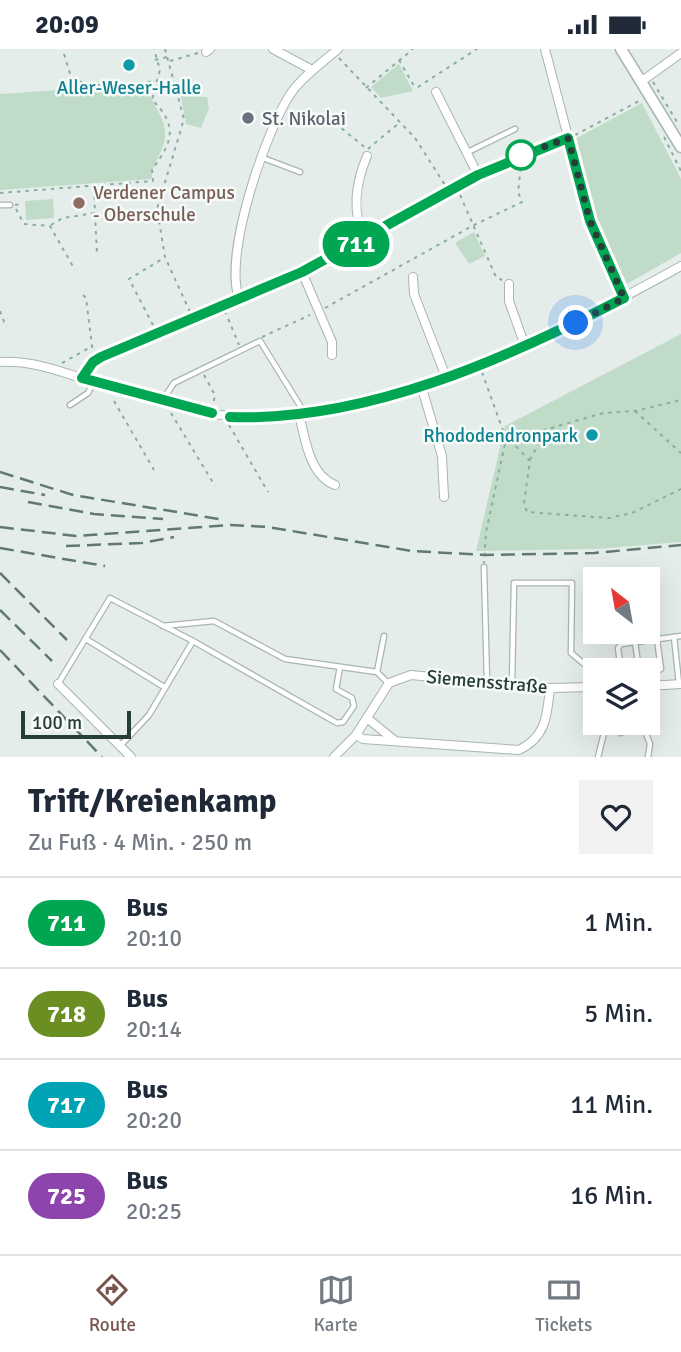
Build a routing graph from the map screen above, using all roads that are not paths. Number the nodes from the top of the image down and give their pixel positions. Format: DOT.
graph roads {
  1 [pos="273,49"];
  2 [pos="545,49"];
  3 [pos="621,49"];
  4 [pos="336,51"];
  5 [pos="681,53"];
  6 [pos="312,71"];
  7 [pos="648,82"];
  8 [pos="436,92"];
  9 [pos="516,129"];
  10 [pos="568,138"];
  11 [pos="680,143"];
  12 [pos="467,152"];
  13 [pos="367,153"];
  14 [pos="263,158"];
  15 [pos="300,172"];
  16 [pos="478,175"];
  17 [pos="0,205"];
  18 [pos="12,205"];
  19 [pos="365,239"];
  20 [pos="681,266"];
  21 [pos="302,272"];
  22 [pos="413,277"];
  23 [pos="509,284"];
  24 [pos="239,298"];
  25 [pos="624,298"];
  26 [pos="525,346"];
  27 [pos="332,355"];
  28 [pos="0,362"];
  29 [pos="446,377"];
  30 [pos="82,378"];
  31 [pos="93,382"];
  32 [pos="421,385"];
  33 [pos="162,401"];
  34 [pos="70,405"];
  35 [pos="301,413"];
  36 [pos="334,485"];
  37 [pos="444,497"];
  38 [pos="484,567"];
  39 [pos="162,627"];
  40 [pos="384,636"];
  41 [pos="681,636"];
  42 [pos="674,637"];
  43 [pos="86,639"];
  44 [pos="660,639"];
  45 [pos="193,641"];
  46 [pos="626,644"];
  47 [pos="620,658"];
  48 [pos="583,663"];
  49 [pos="340,667"];
  50 [pos="377,672"];
  51 [pos="487,682"];
  52 [pos="389,683"];
  53 [pos="58,684"];
  54 [pos="512,684"];
  55 [pos="680,684"];
  56 [pos="660,685"];
  57 [pos="164,687"];
  58 [pos="583,687"];
  59 [pos="550,688"];
  60 [pos="367,718"];
  61 [pos="356,734"];
  62 [pos="604,735"];
  63 [pos="646,735"];
  64 [pos="396,742"];
  65 [pos="120,746"];
  66 [pos="131,757"];
  67 [pos="334,757"];
  68 [pos="598,757"];
  69 [pos="648,757"];
  1 -- 6 [label="street"];
  2 -- 10 [label="street"];
  3 -- 7 [label="street"];
  4 -- 6 [label="street"];
  5 -- 7 [label="street"];
  6 -- 14 [label="street"];
  7 -- 11 [label="street"];
  8 -- 12 [label="street"];
  9 -- 12 [label="lane"];
  10 -- 16 [label="street"];
  10 -- 25 [label="street"];
  12 -- 16 [label="street"];
  13 -- 19 [label="street"];
  14 -- 15 [label="lane"];
  14 -- 24 [label="street"];
  16 -- 19 [label="street"];
  17 -- 18 [label="lane"];
  19 -- 21 [label="street"];
  20 -- 25 [label="street"];
  21 -- 24 [label="street"];
  21 -- 27 [label="street"];
  22 -- 29 [label="street"];
  23 -- 26 [label="street"];
  24 -- 30 [label="street"];
  25 -- 26 [label="street"];
  26 -- 29 [label="street"];
  28 -- 30 [label="street"];
  29 -- 32 [label="street"];
  30 -- 31 [label="street"];
  31 -- 33 [label="street"];
  31 -- 34 [label="lane"];
  32 -- 35 [label="street"];
  32 -- 37 [label="street"];
  33 -- 35 [label="street"];
  33 -- 35 [label="lane"];
  35 -- 36 [label="street"];
  38 -- 51 [label="lane"];
  39 -- 43 [label="lane"];
  39 -- 45 [label="lane"];
  39 -- 49 [label="lane"];
  40 -- 50 [label="lane"];
  41 -- 42 [label="lane"];
  42 -- 44 [label="lane"];
  42 -- 55 [label="lane"];
  43 -- 53 [label="lane"];
  43 -- 57 [label="lane"];
  45 -- 49 [label="lane"];
  45 -- 57 [label="lane"];
  46 -- 47 [label="lane"];
  48 -- 54 [label="lane"];
  49 -- 50 [label="lane"];
  50 -- 52 [label="lane"];
  51 -- 52 [label="street, Siemensstraße"];
  51 -- 54 [label="street, Siemensstraße"];
  52 -- 60 [label="street"];
  53 -- 65 [label="street"];
  54 -- 59 [label="street, Siemensstraße"];
  55 -- 56 [label="street"];
  57 -- 65 [label="lane"];
  58 -- 59 [label="street, Siemensstraße"];
  59 -- 64 [label="street"];
  60 -- 61 [label="street"];
  60 -- 64 [label="street"];
  61 -- 64 [label="street"];
  61 -- 67 [label="street"];
  62 -- 68 [label="lane"];
  63 -- 69 [label="lane"];
  65 -- 66 [label="street"];
}
